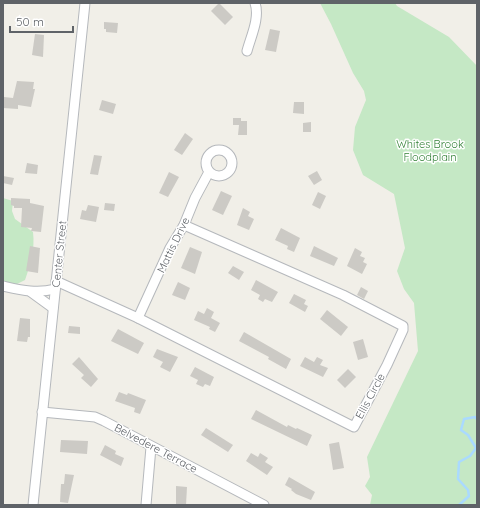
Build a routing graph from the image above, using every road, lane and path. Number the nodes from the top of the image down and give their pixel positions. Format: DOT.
graph roads {
  1 [pos="85,3"];
  2 [pos="255,3"];
  3 [pos="247,50"];
  4 [pos="209,172"];
  5 [pos="184,225"];
  6 [pos="55,285"];
  7 [pos="3,286"];
  8 [pos="30,291"];
  9 [pos="53,308"];
  10 [pos="138,318"];
  11 [pos="42,412"];
  12 [pos="152,447"];
  13 [pos="262,504"];
  14 [pos="33,505"];
  15 [pos="146,505"];
  1 -- 6 [label="street, Center Street"];
  2 -- 3 [label="street"];
  4 -- 5 [label="street, Mattis Drive"];
  5 -- 10 [label="street, Mattis Drive"];
  5 -- 10 [label="street, Ellis Circle"];
  6 -- 8 [label="street"];
  6 -- 9 [label="street, Center Street"];
  6 -- 10 [label="street, Ellis Circle"];
  7 -- 8 [label="street"];
  8 -- 9 [label="street"];
  9 -- 11 [label="street, Center Street"];
  11 -- 12 [label="street, Belvedere Terrace"];
  11 -- 14 [label="street, Center Street"];
  12 -- 13 [label="street, Belvedere Terrace"];
  12 -- 15 [label="street"];
}
